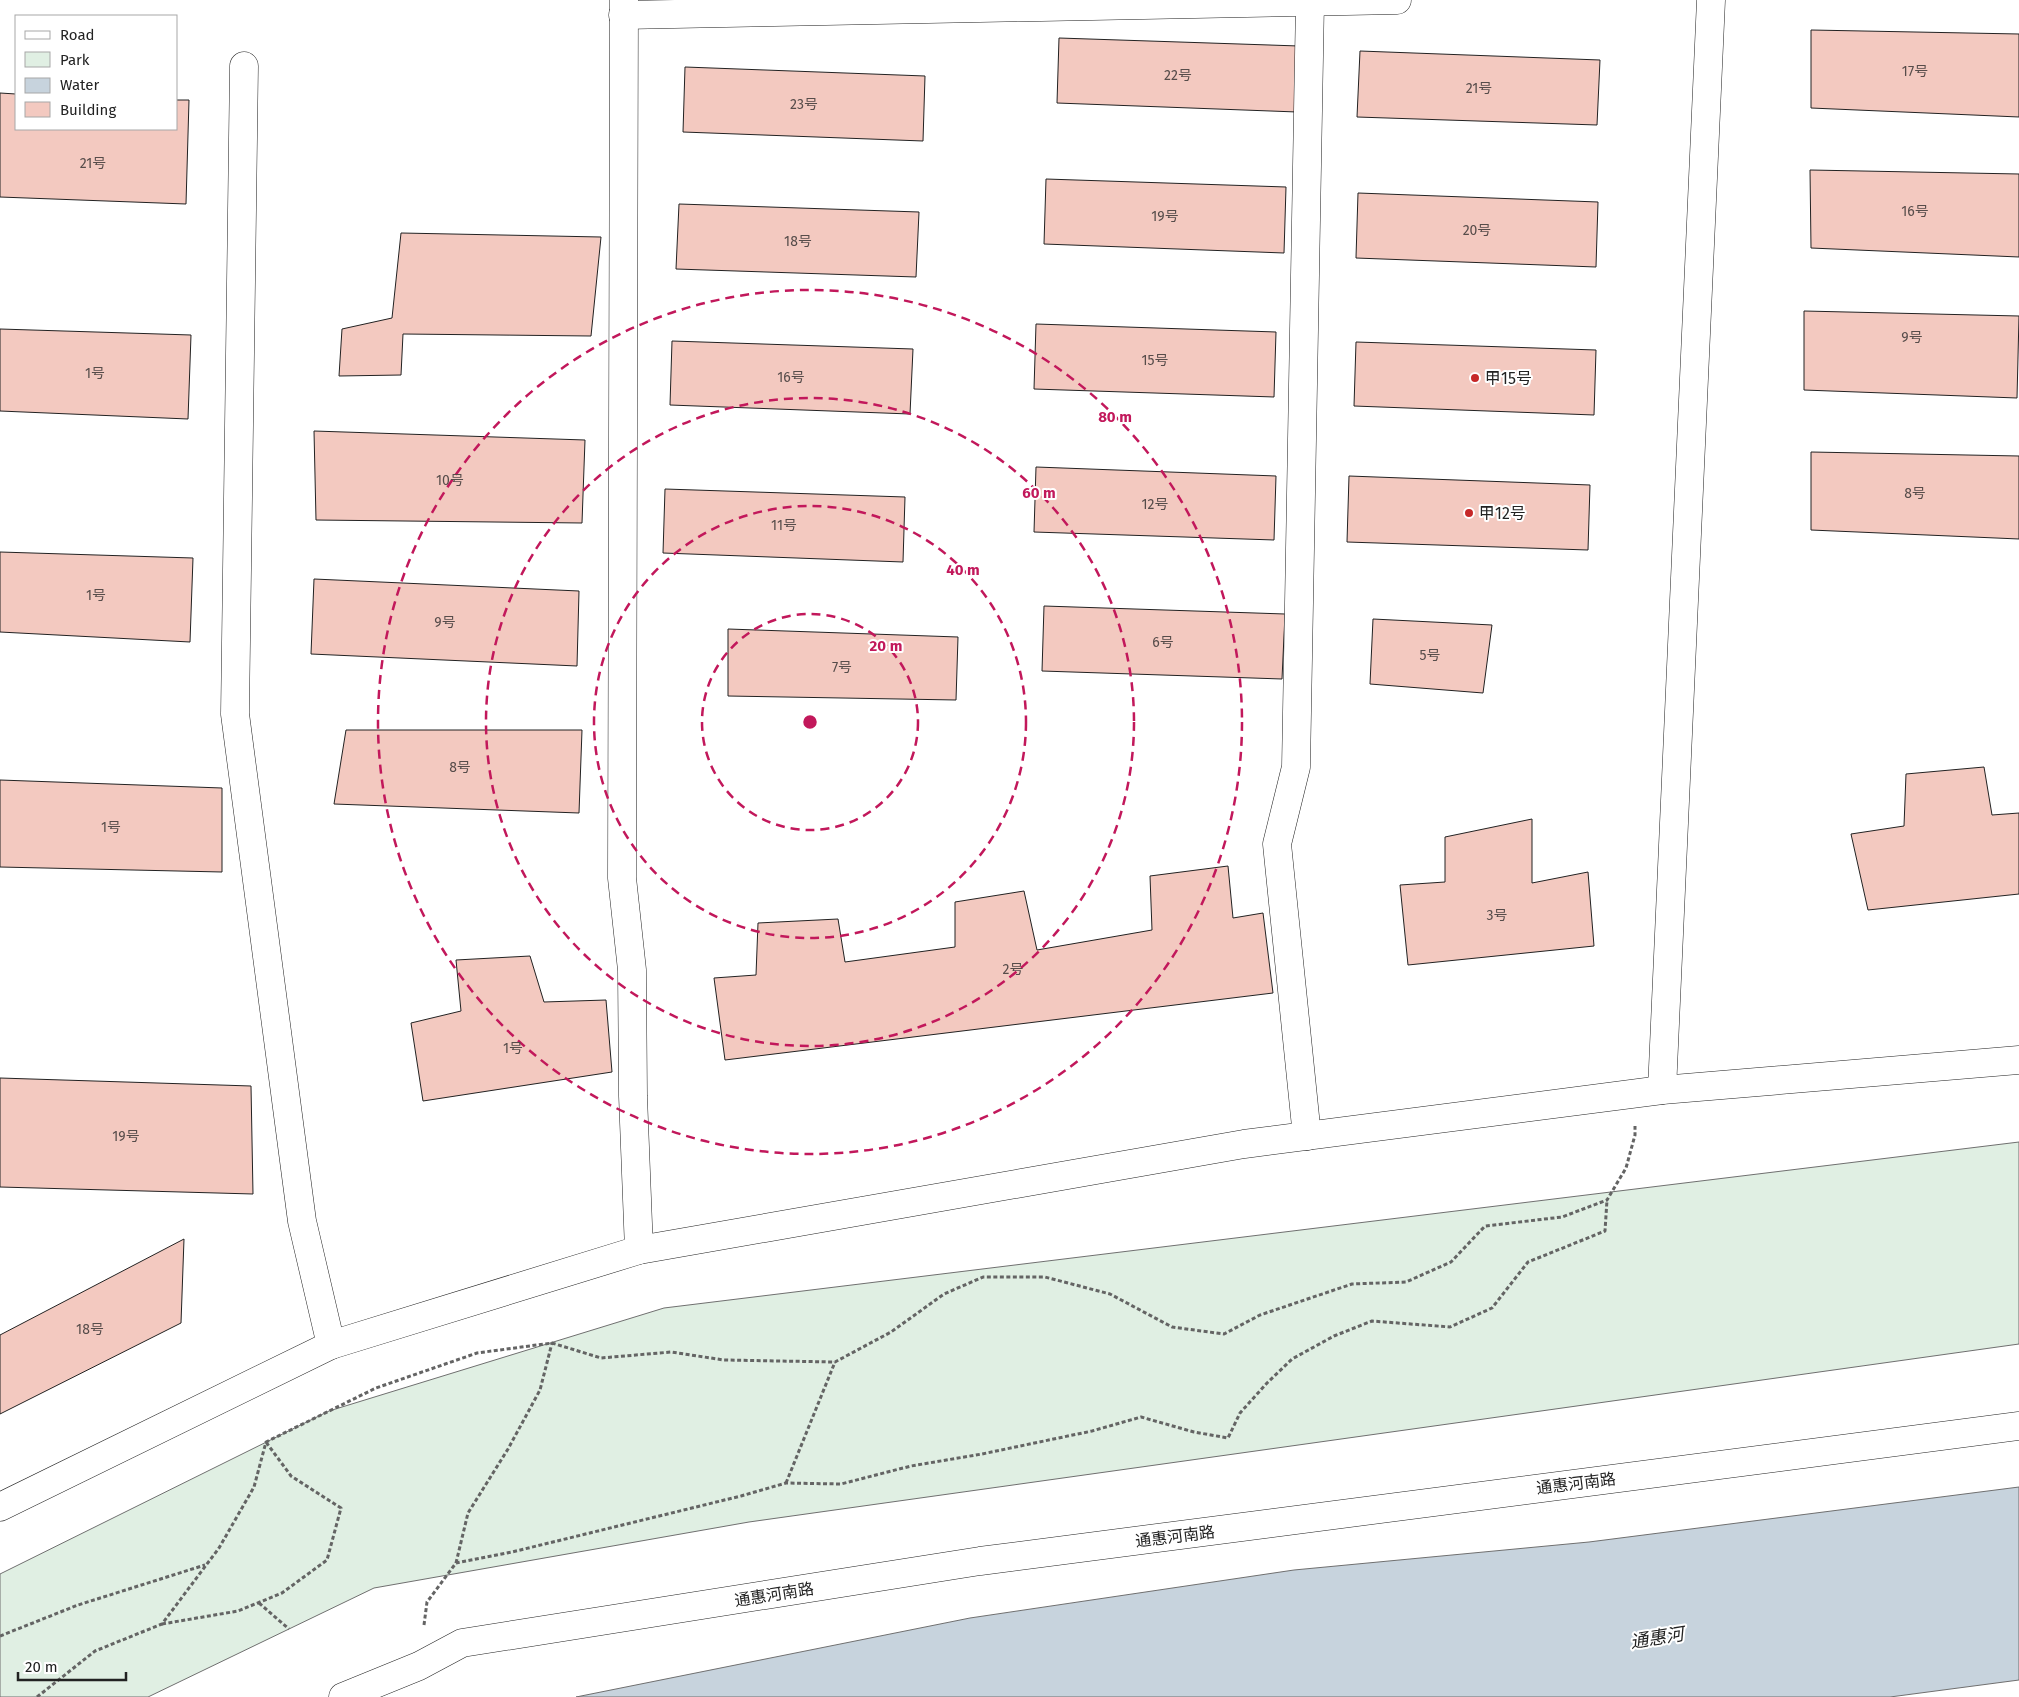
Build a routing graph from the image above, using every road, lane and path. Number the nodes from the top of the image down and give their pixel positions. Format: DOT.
graph roads {
  1 [pos="1397,0"];
  2 [pos="1711,0"];
  3 [pos="1310,2"];
  4 [pos="624,8"];
  5 [pos="244,66"];
  6 [pos="2019,1060"];
  7 [pos="1649,1092"];
  8 [pos="1307,1136"];
  9 [pos="1607,1200"];
  10 [pos="639,1250"];
  11 [pos="552,1343"];
  12 [pos="330,1345"];
  13 [pos="835,1362"];
  14 [pos="2019,1426"];
  15 [pos="266,1442"];
  16 [pos="786,1483"];
  17 [pos="0,1507"];
  18 [pos="456,1563"];
  19 [pos="206,1565"];
  20 [pos="259,1603"];
  21 [pos="162,1624"];
  22 [pos="289,1629"];
  23 [pos="0,1636"];
  24 [pos="419,1666"];
  25 [pos="37,1697"];
  26 [pos="343,1697"];
  1 -- 3 [label="street"];
  2 -- 7 [label="street"];
  3 -- 4 [label="street"];
  3 -- 8 [label="street"];
  4 -- 10 [label="street"];
  5 -- 12 [label="street"];
  6 -- 7 [label="street"];
  7 -- 8 [label="street"];
  7 -- 9 [label="path"];
  8 -- 10 [label="street"];
  9 -- 13 [label="path"];
  9 -- 16 [label="path"];
  10 -- 12 [label="street"];
  11 -- 13 [label="path"];
  11 -- 15 [label="path"];
  11 -- 18 [label="path"];
  12 -- 17 [label="street"];
  13 -- 16 [label="path"];
  14 -- 24 [label="street, 通惠河南路"];
  15 -- 19 [label="path"];
  15 -- 20 [label="path"];
  16 -- 18 [label="path"];
  18 -- 24 [label="path"];
  19 -- 21 [label="path"];
  19 -- 23 [label="path"];
  20 -- 21 [label="path"];
  20 -- 22 [label="path"];
  21 -- 25 [label="path"];
  24 -- 26 [label="street, 通惠河南路"];
}
